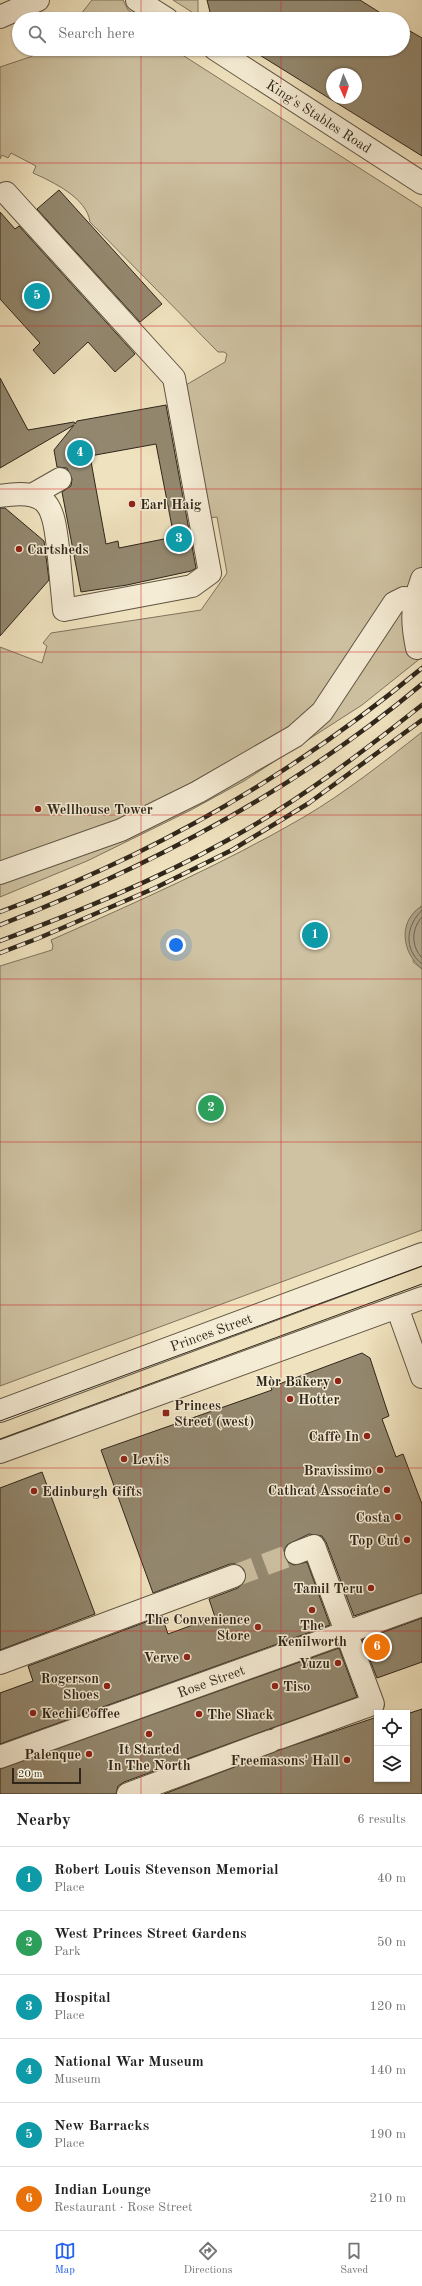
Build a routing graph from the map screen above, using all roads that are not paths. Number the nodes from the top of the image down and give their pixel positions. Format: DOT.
graph roads {
  1 [pos="38,0"];
  2 [pos="137,0"];
  3 [pos="14,12"];
  4 [pos="156,12"];
  5 [pos="12,13"];
  6 [pos="0,17"];
  7 [pos="226,56"];
  8 [pos="422,183"];
  9 [pos="6,193"];
  10 [pos="60,479"];
  11 [pos="32,495"];
  12 [pos="0,496"];
  13 [pos="418,589"];
  14 [pos="417,648"];
  15 [pos="0,873"];
  16 [pos="422,1254"];
  17 [pos="422,1298"];
  18 [pos="397,1307"];
  19 [pos="422,1377"];
  20 [pos="0,1411"];
  21 [pos="0,1452"];
  22 [pos="296,1553"];
  23 [pos="234,1576"];
  24 [pos="422,1605"];
  25 [pos="347,1632"];
  26 [pos="0,1663"];
  27 [pos="0,1757"];
  28 [pos="128,1794"];
  1 -- 3 [label="street"];
  2 -- 4 [label="street"];
  5 -- 6 [label="street"];
  7 -- 8 [label="street, King's Stables Road"];
  9 -- 11 [label="street"];
  10 -- 11 [label="street"];
  11 -- 12 [label="street"];
  13 -- 14 [label="street"];
  13 -- 15 [label="street"];
  16 -- 20 [label="street, Princes Street"];
  17 -- 18 [label="street"];
  18 -- 19 [label="street"];
  18 -- 21 [label="street"];
  22 -- 25 [label="street"];
  23 -- 26 [label="street"];
  24 -- 25 [label="street, Rose Street"];
  25 -- 27 [label="street, Rose Street"];
  25 -- 28 [label="street"];
}
